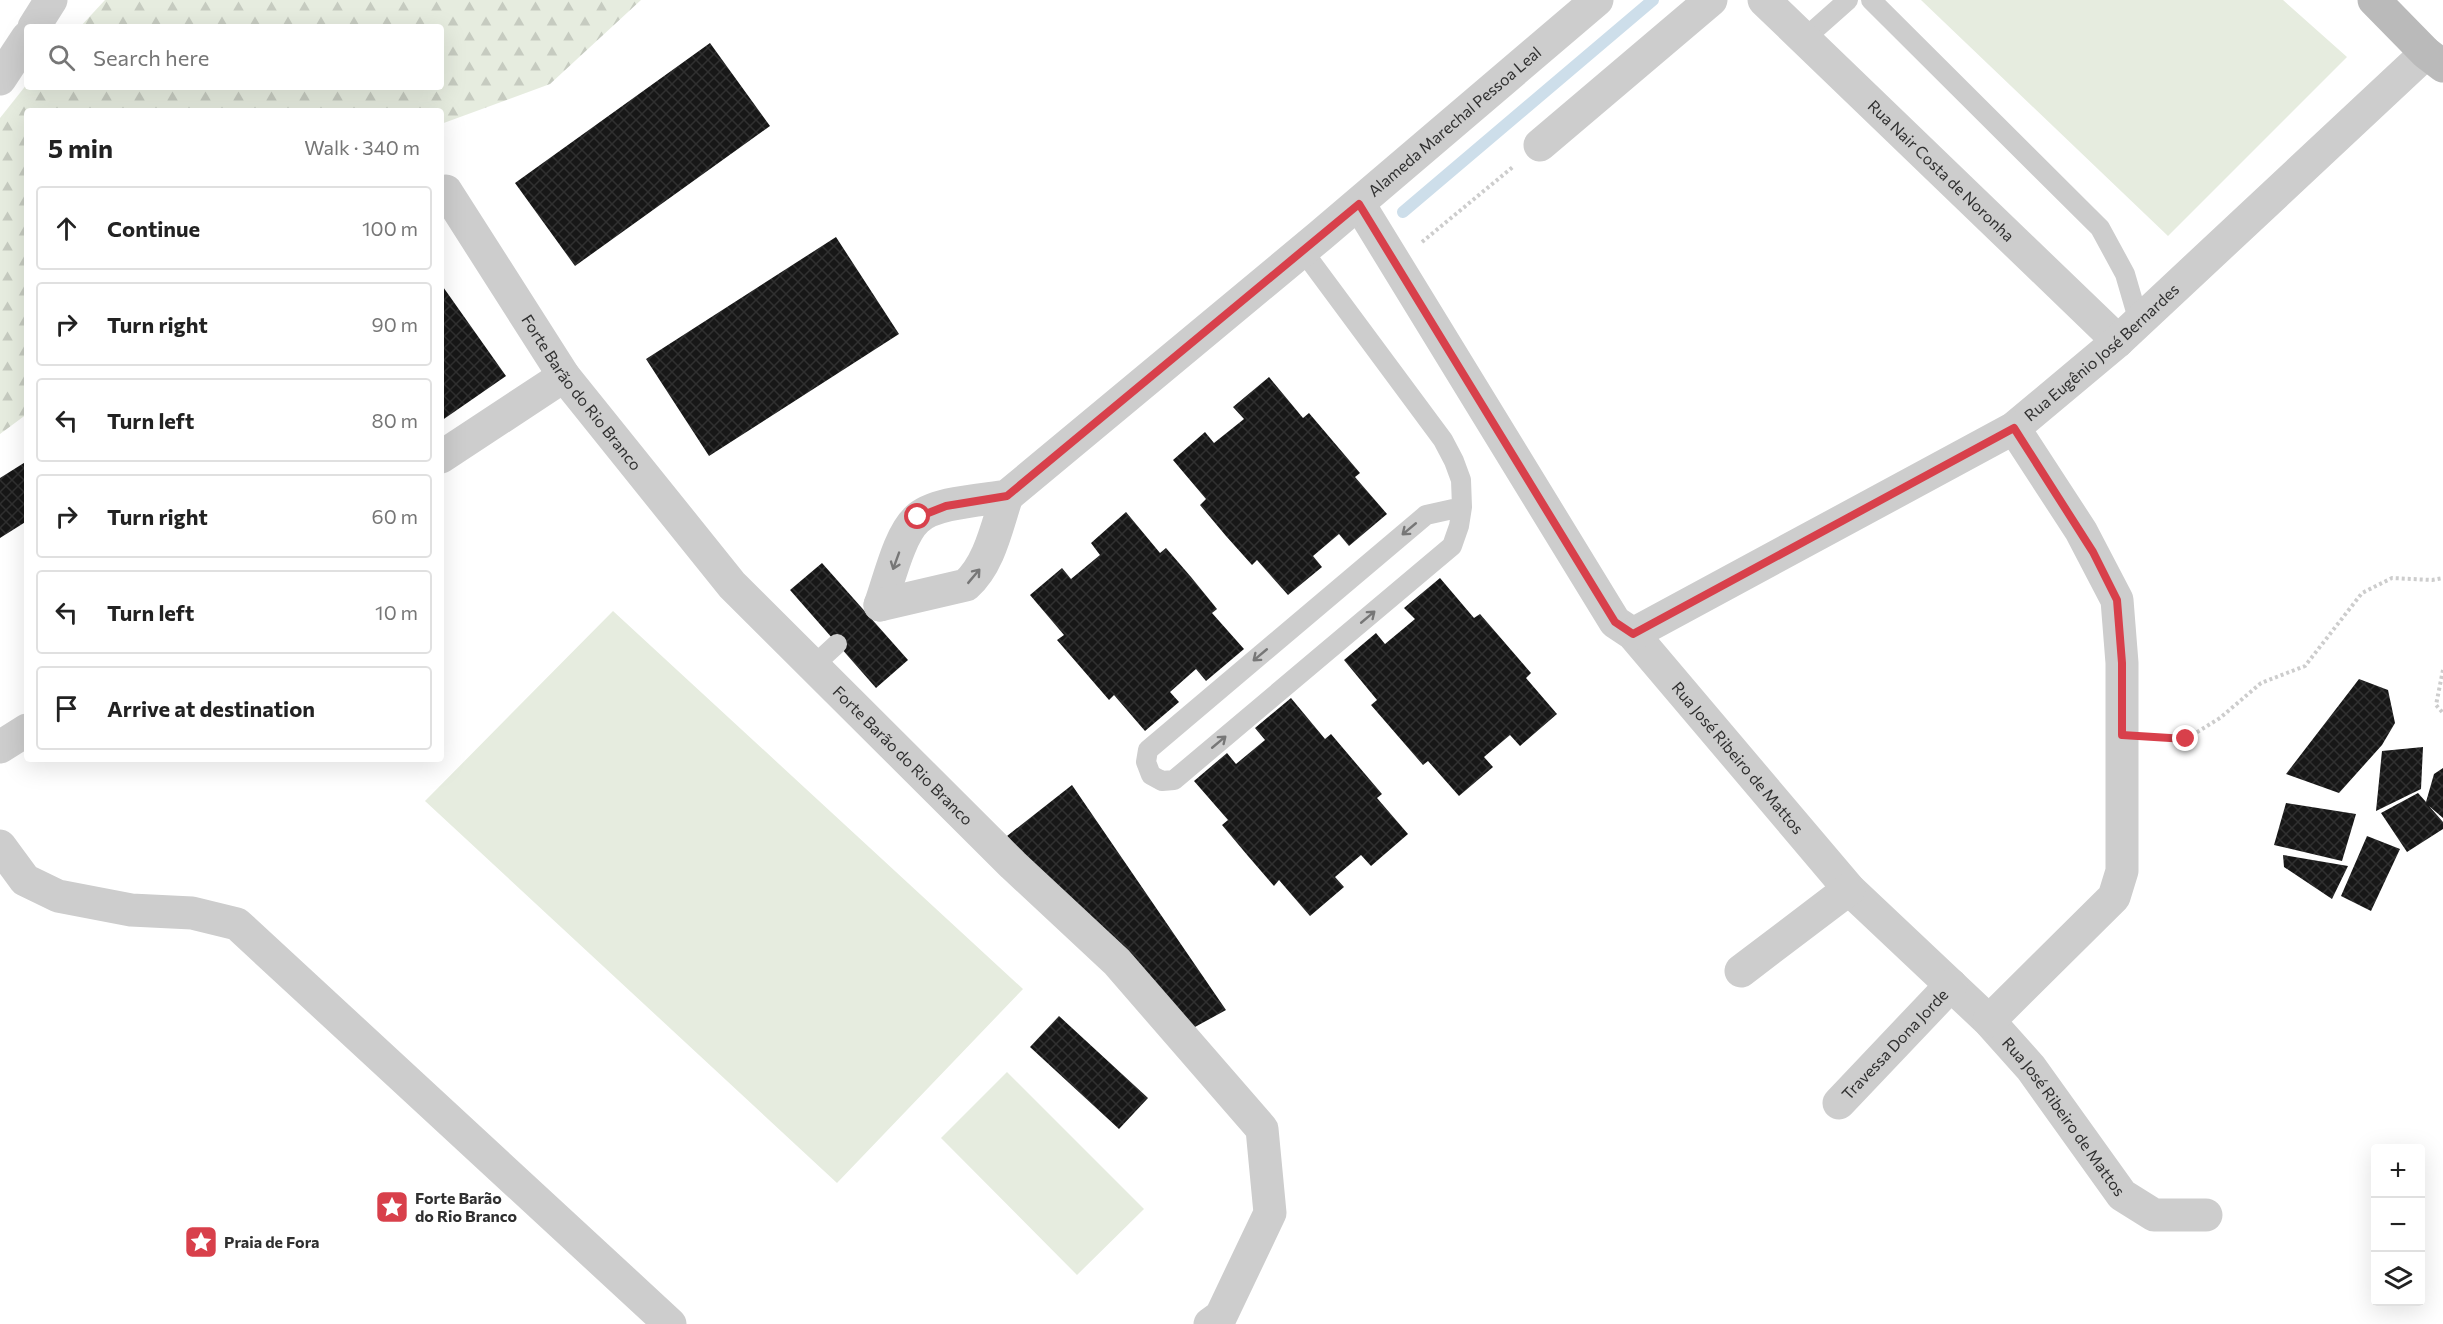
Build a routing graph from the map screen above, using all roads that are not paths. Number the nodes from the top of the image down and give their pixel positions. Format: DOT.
graph roads {
  1 [pos="51,0"];
  2 [pos="1596,0"];
  3 [pos="1711,0"];
  4 [pos="1764,0"];
  5 [pos="1848,0"];
  6 [pos="1871,0"];
  7 [pos="2374,0"];
  8 [pos="36,24"];
  9 [pos="1804,39"];
  10 [pos="24,43"];
  11 [pos="2434,60"];
  12 [pos="0,79"];
  13 [pos="1540,145"];
  14 [pos="446,191"];
  15 [pos="1359,204"];
  16 [pos="1303,251"];
  17 [pos="2128,331"];
  18 [pos="564,376"];
  19 [pos="2014,428"];
  20 [pos="444,455"];
  21 [pos="1007,496"];
  22 [pos="1462,507"];
  23 [pos="1633,634"];
  24 [pos="837,644"];
  25 [pos="812,667"];
  26 [pos="24,732"];
  27 [pos="0,747"];
  28 [pos="0,846"];
  29 [pos="1849,889"];
  30 [pos="1741,971"];
  31 [pos="1951,985"];
  32 [pos="1989,1021"];
  33 [pos="1839,1103"];
  34 [pos="2206,1215"];
  35 [pos="670,1324"];
  36 [pos="1210,1324"];
  1 -- 8 [label="street"];
  2 -- 15 [label="street, Alameda Marechal Pessoa Leal"];
  3 -- 13 [label="street"];
  4 -- 9 [label="street, Rua Nair Costa de Noronha"];
  5 -- 9 [label="lane"];
  6 -- 17 [label="lane"];
  7 -- 11 [label="street"];
  9 -- 17 [label="street, Rua Nair Costa de Noronha"];
  10 -- 12 [label="street"];
  11 -- 17 [label="street, Rua Eugênio José Bernardes"];
  14 -- 18 [label="street, Forte Barão do Rio Branco"];
  15 -- 16 [label="street, Alameda Marechal Pessoa Leal"];
  15 -- 23 [label="street, Rua José Ribeiro de Mattos"];
  16 -- 21 [label="street, Alameda Marechal Pessoa Leal"];
  16 -- 22 [label="lane"];
  17 -- 19 [label="street, Rua Eugênio José Bernardes"];
  18 -- 20 [label="street"];
  18 -- 25 [label="street, Forte Barão do Rio Branco"];
  19 -- 23 [label="street, Rua Eugênio José Bernardes"];
  19 -- 32 [label="street"];
  21 -- 21 [label="street, one-way"];
  22 -- 22 [label="lane, one-way"];
  23 -- 29 [label="street, Rua José Ribeiro de Mattos"];
  24 -- 25 [label="lane"];
  25 -- 36 [label="street, Forte Barão do Rio Branco"];
  26 -- 27 [label="street"];
  28 -- 35 [label="street"];
  29 -- 30 [label="street"];
  29 -- 31 [label="street, Rua José Ribeiro de Mattos"];
  31 -- 32 [label="street, Rua José Ribeiro de Mattos"];
  31 -- 33 [label="street, Travessa Dona Jorde"];
  32 -- 34 [label="street, Rua José Ribeiro de Mattos"];
}
